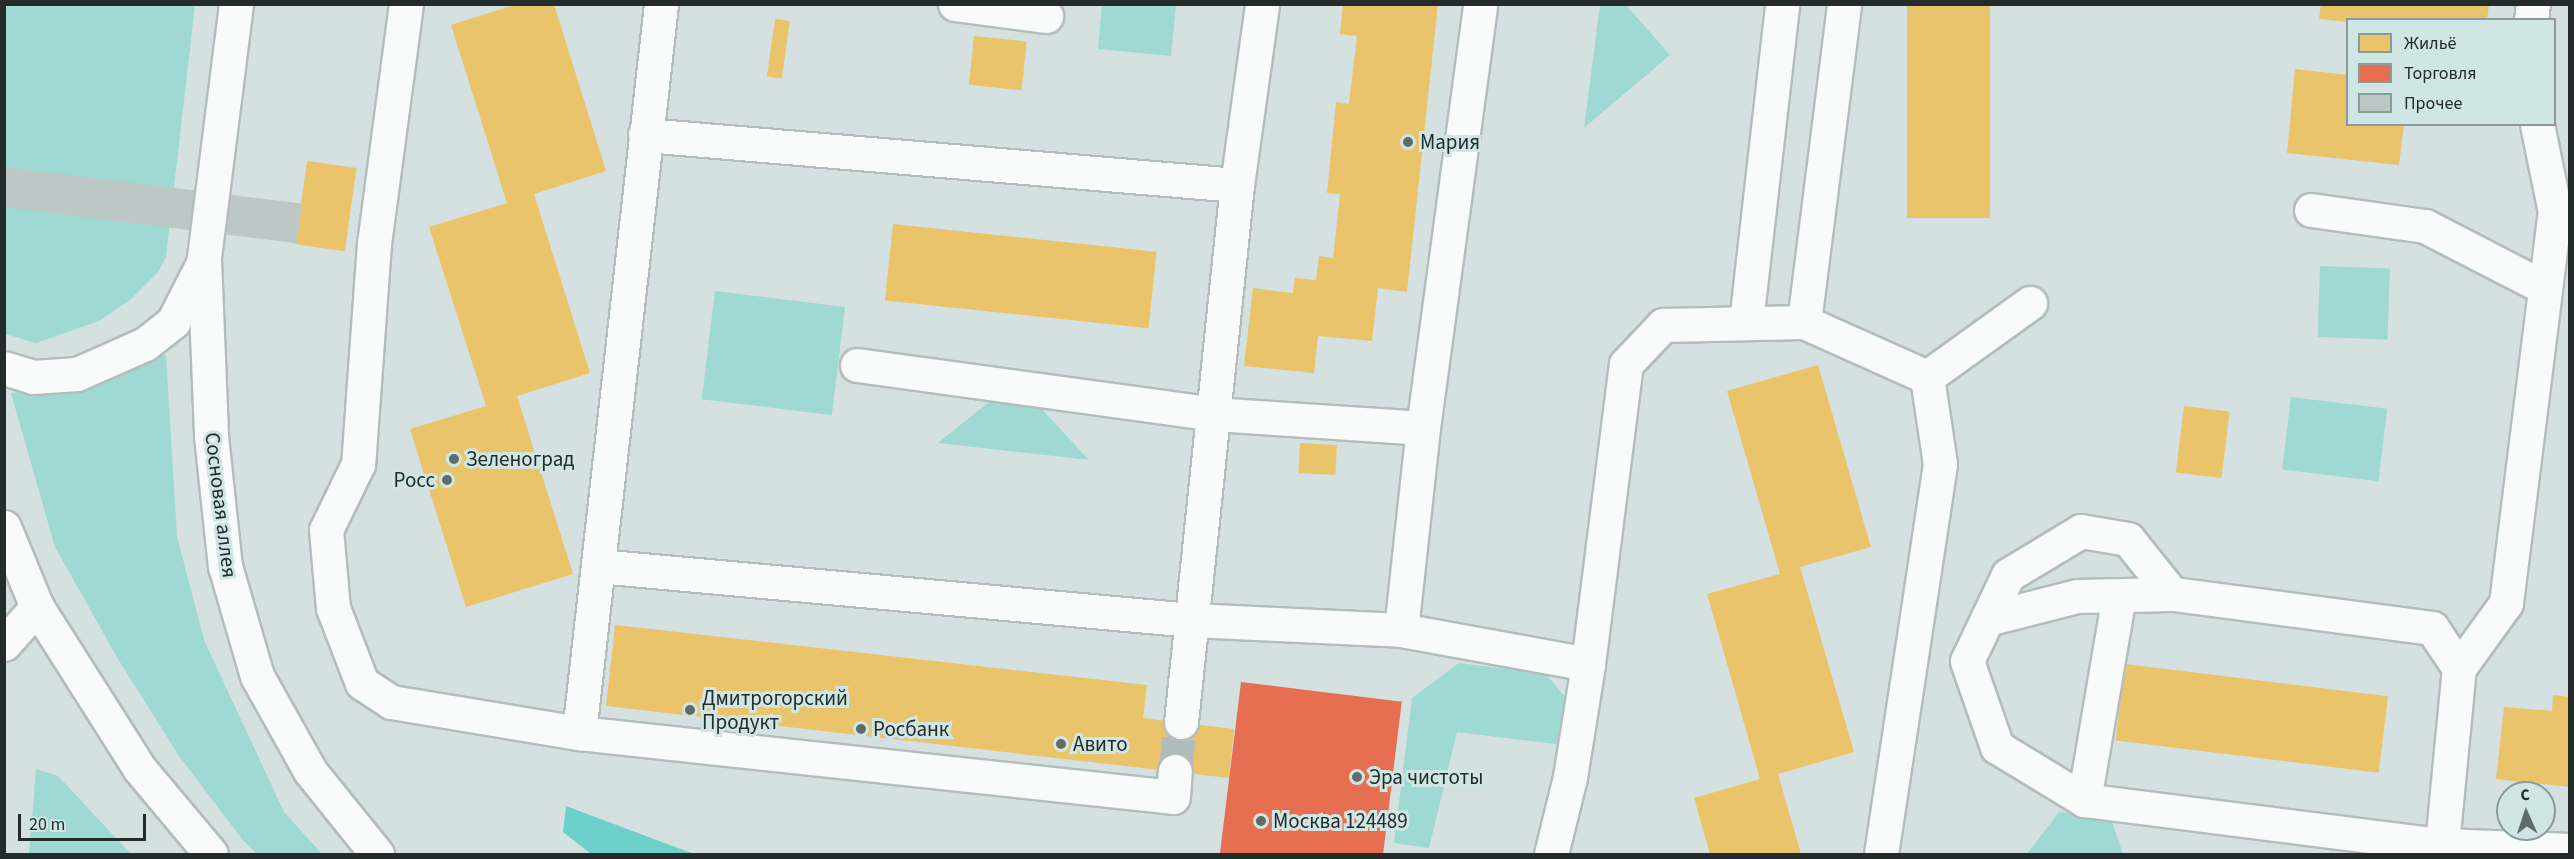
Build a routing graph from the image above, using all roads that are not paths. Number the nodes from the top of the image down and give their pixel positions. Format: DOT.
graph roads {
  1 [pos="236,4"];
  2 [pos="406,4"];
  3 [pos="661,4"];
  4 [pos="955,4"];
  5 [pos="1262,4"];
  6 [pos="1480,4"];
  7 [pos="1782,4"];
  8 [pos="1844,4"];
  9 [pos="1046,16"];
  10 [pos="2537,126"];
  11 [pos="645,135"];
  12 [pos="1237,184"];
  13 [pos="2311,210"];
  14 [pos="204,259"];
  15 [pos="2545,288"];
  16 [pos="2030,303"];
  17 [pos="1746,322"];
  18 [pos="1804,322"];
  19 [pos="857,365"];
  20 [pos="4,368"];
  21 [pos="1927,377"];
  22 [pos="1213,414"];
  23 [pos="1423,428"];
  24 [pos="4,527"];
  25 [pos="598,566"];
  26 [pos="2172,594"];
  27 [pos="2119,596"];
  28 [pos="37,607"];
  29 [pos="1987,619"];
  30 [pos="1191,620"];
  31 [pos="1401,630"];
  32 [pos="4,644"];
  33 [pos="1588,664"];
  34 [pos="2459,668"];
  35 [pos="1180,722"];
  36 [pos="579,733"];
  37 [pos="1176,771"];
  38 [pos="2084,800"];
  39 [pos="2442,850"];
  40 [pos="2570,850"];
  41 [pos="211,855"];
  42 [pos="377,855"];
  43 [pos="1551,855"];
  44 [pos="1881,855"];
  1 -- 14 [label="main road, Сосновая аллея"];
  2 -- 36 [label="main road"];
  3 -- 11 [label="main road"];
  4 -- 9 [label="main road"];
  5 -- 12 [label="main road"];
  6 -- 23 [label="main road"];
  7 -- 17 [label="main road"];
  8 -- 18 [label="main road"];
  10 -- 15 [label="main road"];
  11 -- 12 [label="main road"];
  11 -- 25 [label="main road"];
  12 -- 22 [label="main road"];
  13 -- 15 [label="main road"];
  14 -- 20 [label="main road, Сосновая аллея"];
  14 -- 42 [label="main road, Сосновая аллея"];
  15 -- 34 [label="main road"];
  16 -- 21 [label="main road"];
  17 -- 18 [label="main road"];
  17 -- 33 [label="main road"];
  18 -- 21 [label="main road"];
  19 -- 22 [label="main road"];
  21 -- 44 [label="main road"];
  22 -- 23 [label="main road"];
  22 -- 30 [label="main road"];
  23 -- 31 [label="main road"];
  24 -- 28 [label="main road"];
  25 -- 30 [label="main road"];
  25 -- 36 [label="main road"];
  26 -- 27 [label="main road"];
  26 -- 29 [label="main road"];
  26 -- 34 [label="main road"];
  27 -- 29 [label="main road"];
  27 -- 38 [label="main road"];
  28 -- 32 [label="main road"];
  28 -- 41 [label="main road"];
  29 -- 38 [label="main road"];
  30 -- 31 [label="main road"];
  30 -- 35 [label="main road"];
  31 -- 33 [label="main road"];
  33 -- 43 [label="main road"];
  34 -- 39 [label="main road"];
  36 -- 37 [label="main road"];
  38 -- 39 [label="main road"];
  39 -- 40 [label="main road"];
}
